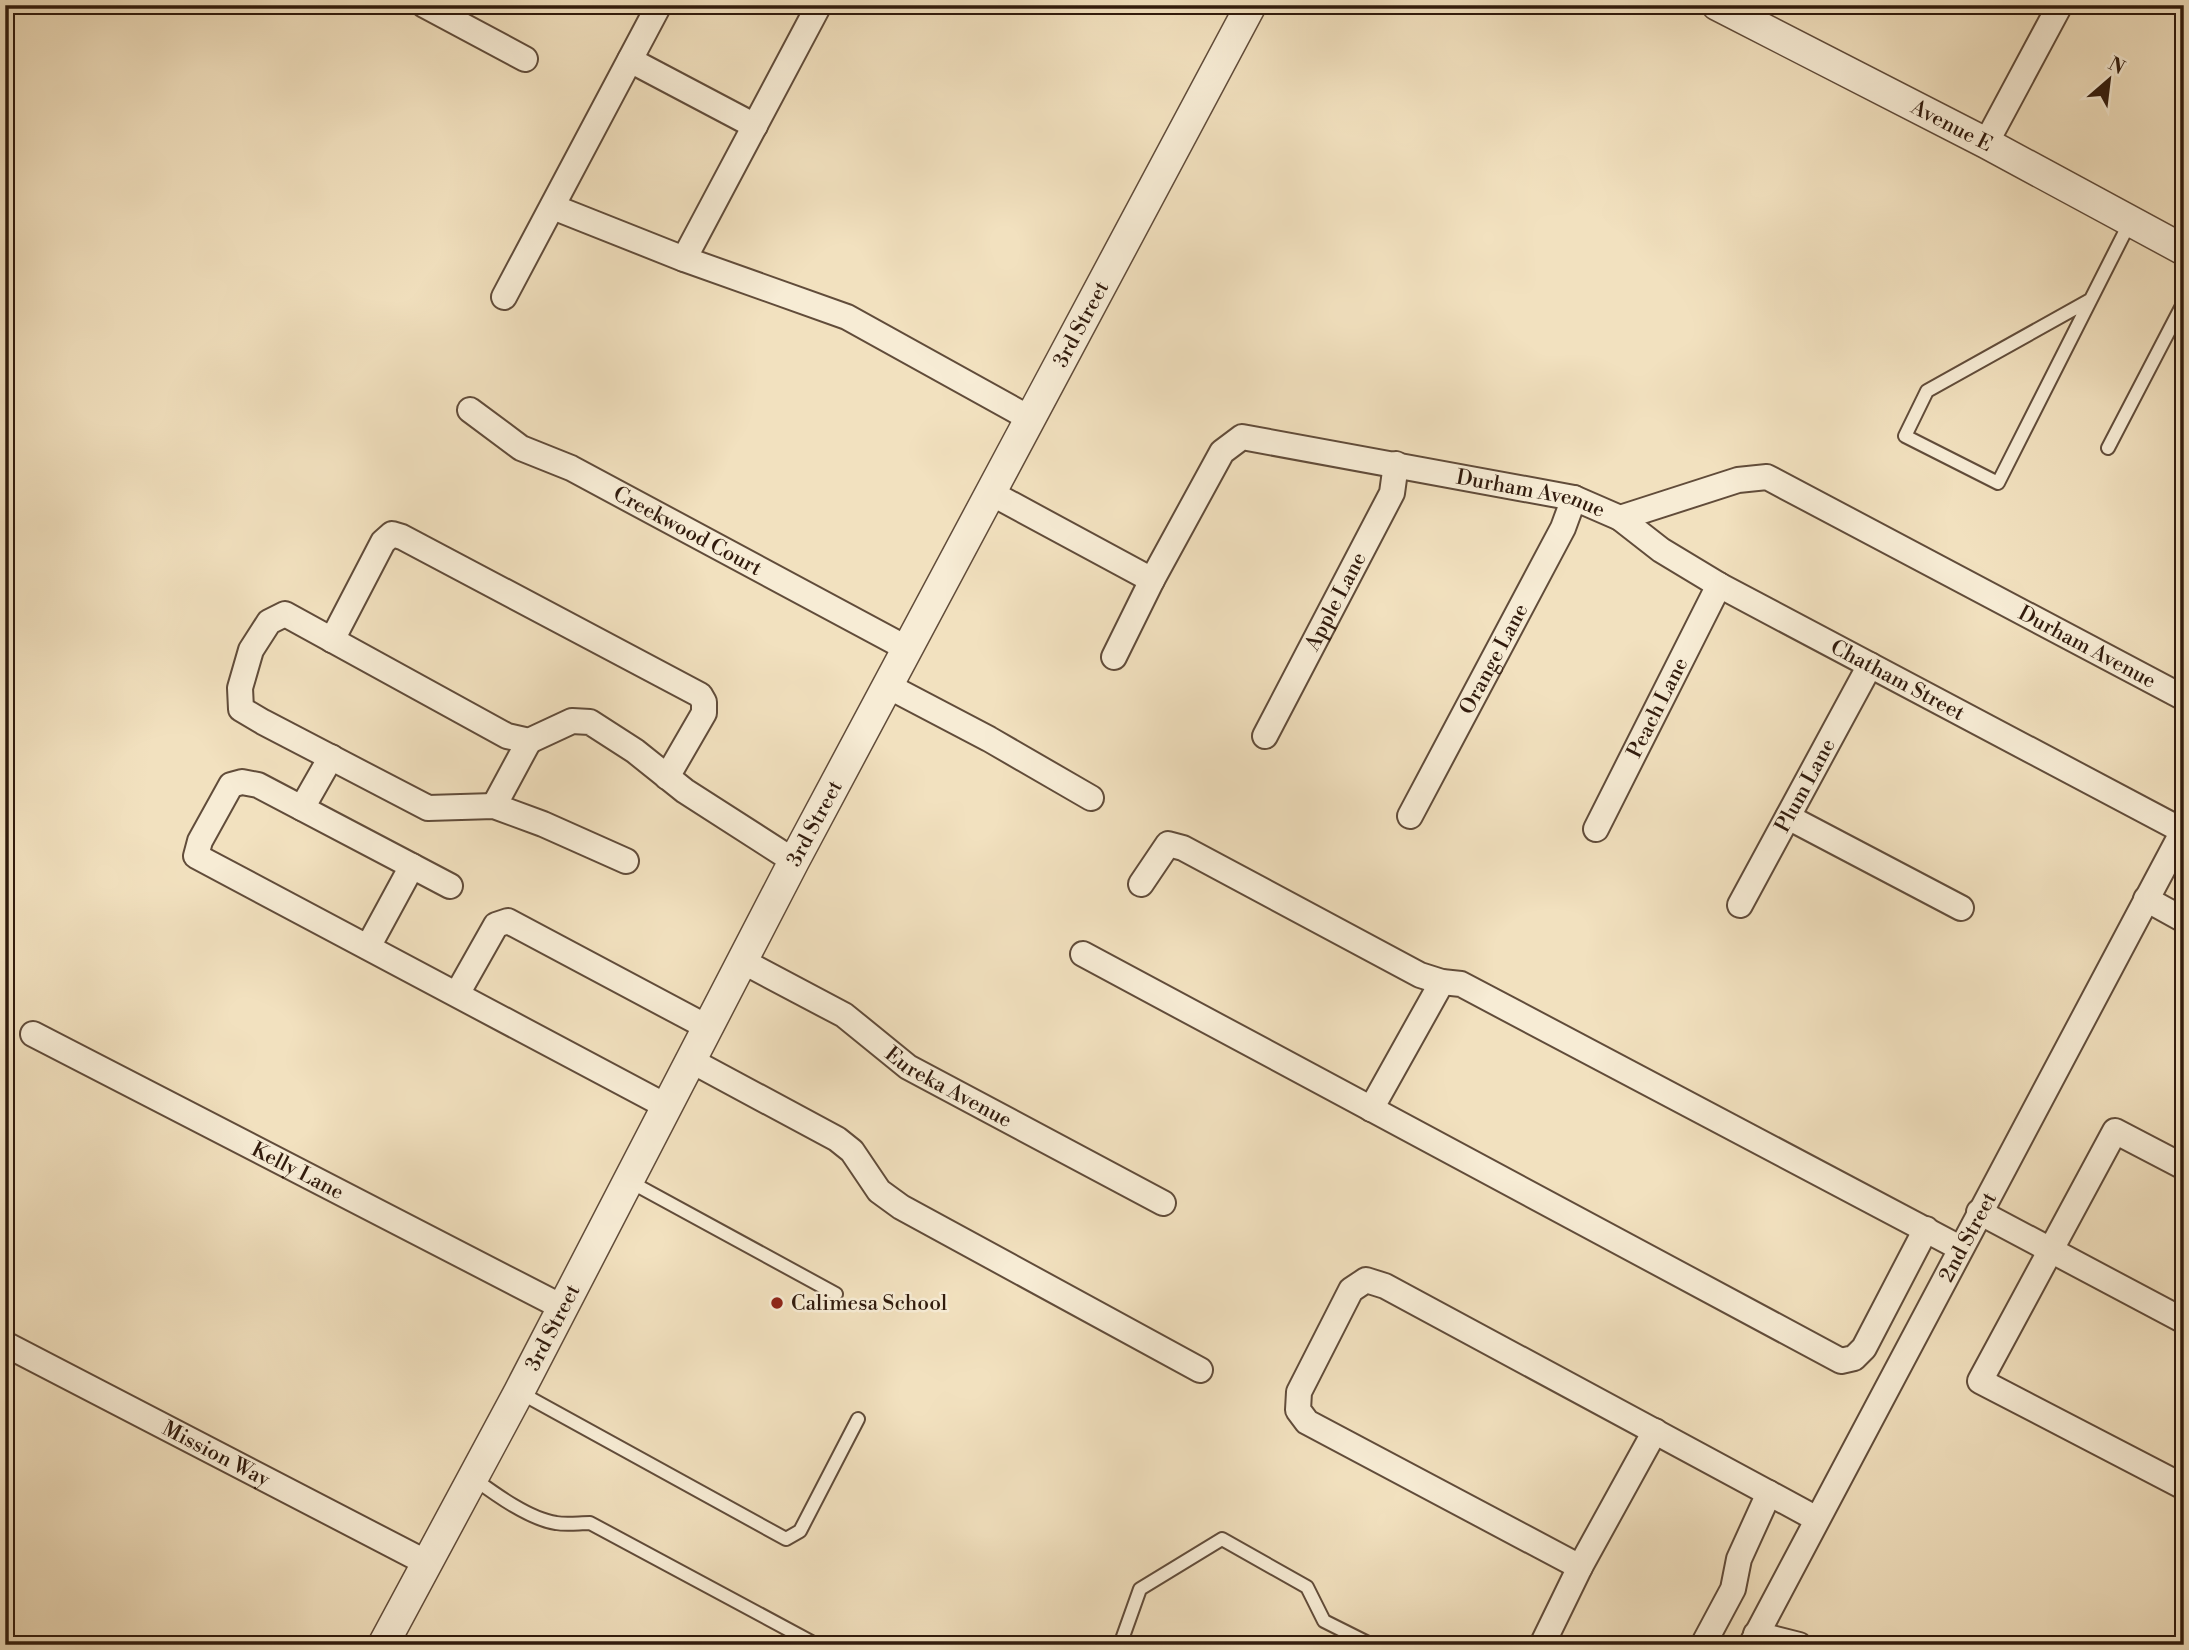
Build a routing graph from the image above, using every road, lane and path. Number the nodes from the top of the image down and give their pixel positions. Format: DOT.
graph roads {
  1 [pos="424,5"];
  2 [pos="659,5"];
  3 [pos="819,5"];
  4 [pos="1251,5"];
  5 [pos="1717,5"];
  6 [pos="2060,5"];
  7 [pos="525,59"];
  8 [pos="630,60"];
  9 [pos="755,126"];
  10 [pos="1986,144"];
  11 [pos="552,207"];
  12 [pos="2131,222"];
  13 [pos="2184,250"];
  14 [pos="684,259"];
  15 [pos="505,297"];
  16 [pos="2090,300"];
  17 [pos="2184,302"];
  18 [pos="470,410"];
  19 [pos="1031,419"];
  20 [pos="2108,448"];
  21 [pos="1396,464"];
  22 [pos="991,493"];
  23 [pos="1574,498"];
  24 [pos="1620,518"];
  25 [pos="1152,580"];
  26 [pos="1720,585"];
  27 [pos="332,640"];
  28 [pos="908,649"];
  29 [pos="1114,657"];
  30 [pos="1870,665"];
  31 [pos="888,686"];
  32 [pos="2184,698"];
  33 [pos="1265,736"];
  34 [pos="529,741"];
  35 [pos="331,757"];
  36 [pos="667,777"];
  37 [pos="1091,798"];
  38 [pos="494,806"];
  39 [pos="302,808"];
  40 [pos="1410,816"];
  41 [pos="1788,817"];
  42 [pos="1596,829"];
  43 [pos="2183,830"];
  44 [pos="626,861"];
  45 [pos="794,861"];
  46 [pos="412,866"];
  47 [pos="1142,884"];
  48 [pos="450,886"];
  49 [pos="2146,899"];
  50 [pos="1740,905"];
  51 [pos="1961,908"];
  52 [pos="2184,920"];
  53 [pos="368,947"];
  54 [pos="1083,954"];
  55 [pos="742,961"];
  56 [pos="1442,982"];
  57 [pos="457,994"];
  58 [pos="708,1027"];
  59 [pos="33,1034"];
  60 [pos="691,1060"];
  61 [pos="666,1106"];
  62 [pos="1371,1109"];
  63 [pos="2184,1167"];
  64 [pos="627,1180"];
  65 [pos="1163,1203"];
  66 [pos="1979,1212"];
  67 [pos="1926,1229"];
  68 [pos="1961,1248"];
  69 [pos="2049,1250"];
  70 [pos="836,1294"];
  71 [pos="562,1307"];
  72 [pos="2184,1321"];
  73 [pos="5,1344"];
  74 [pos="1200,1370"];
  75 [pos="519,1392"];
  76 [pos="858,1419"];
  77 [pos="1655,1431"];
  78 [pos="473,1478"];
  79 [pos="2184,1487"];
  80 [pos="1769,1493"];
  81 [pos="1817,1518"];
  82 [pos="427,1563"];
  83 [pos="1580,1567"];
  84 [pos="1754,1639"];
  85 [pos="383,1645"];
  86 [pos="817,1645"];
  87 [pos="1120,1645"];
  88 [pos="1372,1645"];
  89 [pos="1542,1645"];
  90 [pos="1703,1645"];
  91 [pos="1799,1645"];
  1 -- 7 [label="street"];
  2 -- 8 [label="street"];
  3 -- 9 [label="street"];
  4 -- 19 [label="street, 3rd Street"];
  5 -- 10 [label="street, Avenue E"];
  6 -- 10 [label="street"];
  8 -- 9 [label="street"];
  8 -- 11 [label="street"];
  9 -- 14 [label="street"];
  10 -- 12 [label="street, Avenue E"];
  11 -- 14 [label="street"];
  11 -- 15 [label="street"];
  12 -- 13 [label="street, Avenue E"];
  12 -- 16 [label="lane"];
  14 -- 19 [label="street"];
  16 -- 16 [label="lane"];
  17 -- 20 [label="lane"];
  18 -- 28 [label="street, Creekwood Court"];
  19 -- 22 [label="street, 3rd Street"];
  21 -- 23 [label="street, Durham Avenue"];
  21 -- 25 [label="street, Durham Avenue"];
  21 -- 33 [label="street, Apple Lane"];
  22 -- 25 [label="street"];
  22 -- 28 [label="street, 3rd Street"];
  23 -- 24 [label="street, Durham Avenue"];
  23 -- 40 [label="street, Orange Lane"];
  24 -- 26 [label="street, Chatham Street"];
  24 -- 32 [label="street, Durham Avenue"];
  25 -- 29 [label="street, Durham Avenue"];
  26 -- 30 [label="street, Chatham Street"];
  26 -- 42 [label="street, Peach Lane"];
  27 -- 34 [label="street"];
  27 -- 35 [label="street"];
  27 -- 36 [label="street"];
  28 -- 31 [label="street, 3rd Street"];
  30 -- 41 [label="street, Plum Lane"];
  30 -- 43 [label="street, Chatham Street"];
  31 -- 37 [label="street"];
  31 -- 45 [label="street, 3rd Street"];
  34 -- 36 [label="street"];
  34 -- 38 [label="street"];
  35 -- 38 [label="street"];
  35 -- 39 [label="street"];
  36 -- 45 [label="street"];
  38 -- 44 [label="street"];
  39 -- 46 [label="street"];
  39 -- 53 [label="street"];
  41 -- 50 [label="street, Plum Lane"];
  41 -- 51 [label="street"];
  43 -- 49 [label="street, 2nd Street"];
  45 -- 55 [label="street, 3rd Street"];
  46 -- 48 [label="street"];
  46 -- 53 [label="street"];
  47 -- 56 [label="street"];
  49 -- 52 [label="street"];
  49 -- 66 [label="street, 2nd Street"];
  53 -- 57 [label="street"];
  54 -- 62 [label="street"];
  55 -- 58 [label="street, 3rd Street"];
  55 -- 65 [label="street, Eureka Avenue"];
  56 -- 62 [label="street"];
  56 -- 67 [label="street"];
  57 -- 58 [label="street"];
  57 -- 61 [label="street"];
  58 -- 60 [label="street, 3rd Street"];
  59 -- 71 [label="street, Kelly Lane"];
  60 -- 61 [label="street, 3rd Street"];
  60 -- 74 [label="street"];
  61 -- 64 [label="street, 3rd Street"];
  62 -- 67 [label="street"];
  63 -- 69 [label="street"];
  64 -- 70 [label="lane"];
  64 -- 71 [label="street, 3rd Street"];
  66 -- 68 [label="street, 2nd Street"];
  66 -- 69 [label="street"];
  67 -- 68 [label="street"];
  68 -- 81 [label="street, 2nd Street"];
  69 -- 72 [label="street"];
  69 -- 79 [label="street"];
  71 -- 75 [label="street, 3rd Street"];
  73 -- 82 [label="street, Mission Way"];
  75 -- 76 [label="lane"];
  75 -- 78 [label="street, 3rd Street"];
  77 -- 80 [label="street"];
  77 -- 83 [label="street"];
  77 -- 83 [label="street"];
  78 -- 82 [label="street, 3rd Street"];
  78 -- 86 [label="lane"];
  80 -- 81 [label="street"];
  80 -- 90 [label="street"];
  81 -- 84 [label="street, 2nd Street"];
  82 -- 85 [label="street, 3rd Street"];
  83 -- 89 [label="street"];
  84 -- 91 [label="street"];
  87 -- 88 [label="lane"];
}
